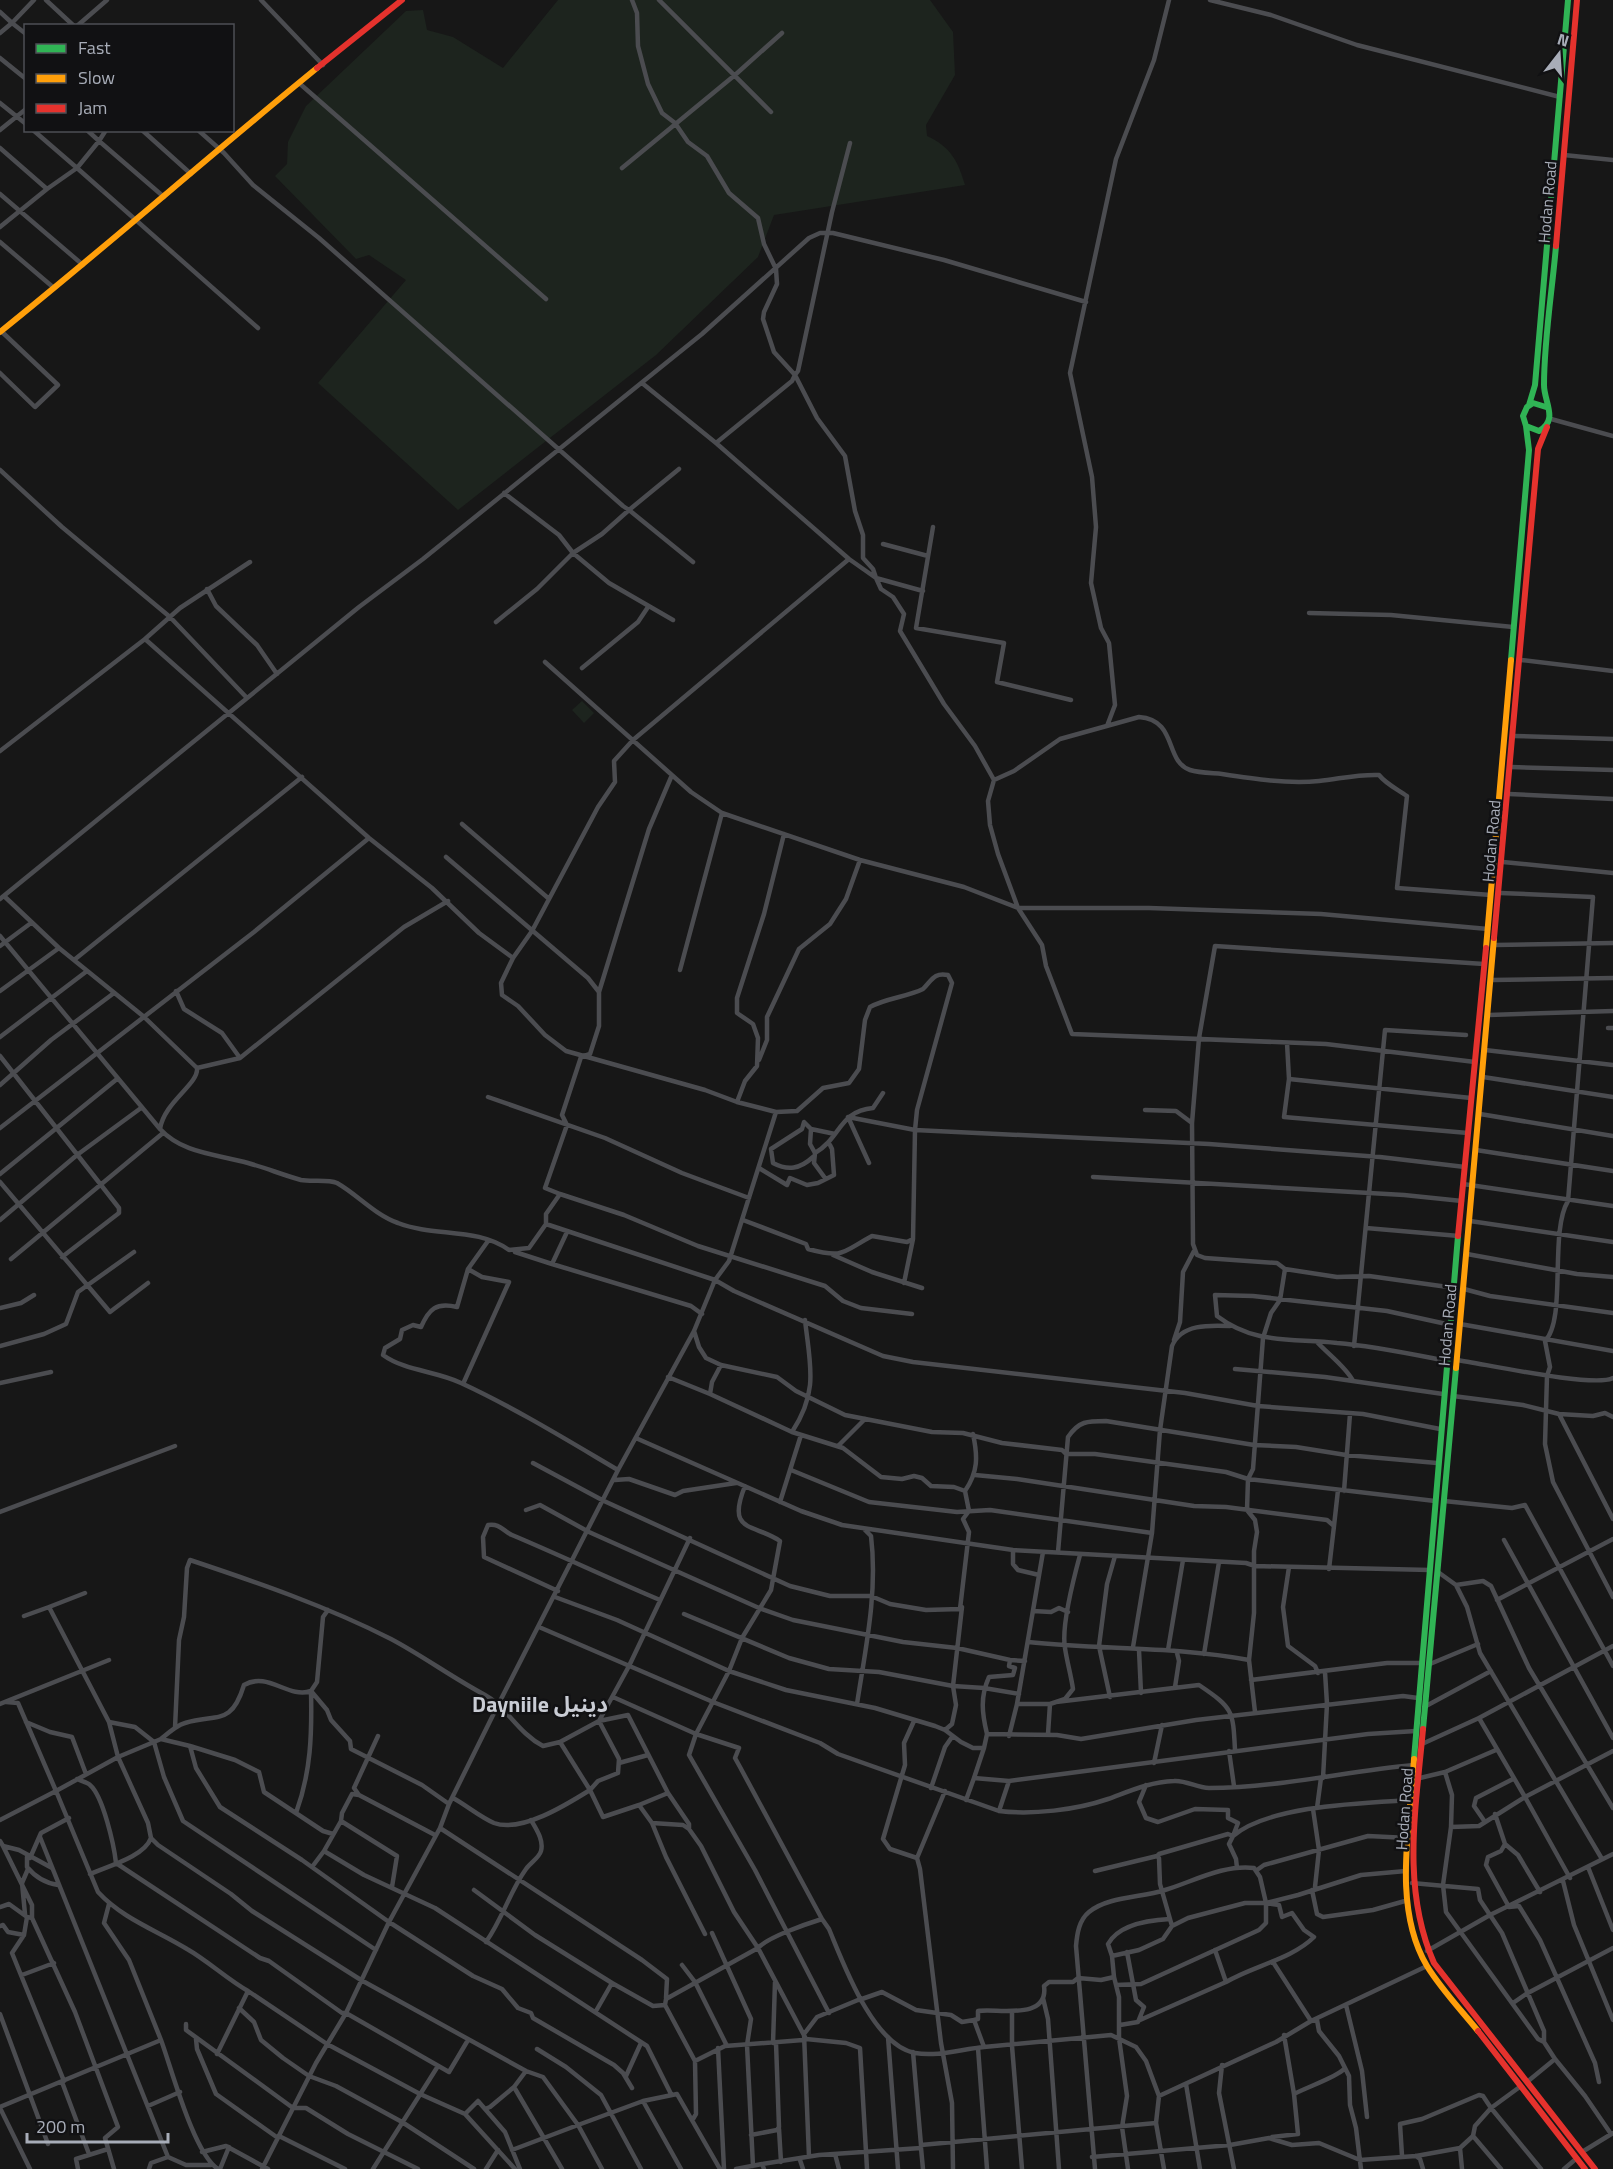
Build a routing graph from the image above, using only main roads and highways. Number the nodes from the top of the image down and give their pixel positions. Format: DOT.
graph roads {
  1 [pos="402,0"];
  2 [pos="1568,0"];
  3 [pos="1577,0"];
  4 [pos="1,331"];
  5 [pos="1529,405"];
  6 [pos="1546,407"];
  7 [pos="1526,426"];
  8 [pos="1547,427"];
  9 [pos="1585,2169"];
  10 [pos="1595,2169"];
  1 -- 4 [label="main road"];
  2 -- 5 [label="main road, Hodan Road"];
  3 -- 6 [label="main road, Hodan Road"];
  5 -- 6 [label="main road"];
  5 -- 7 [label="main road, Hodan Road"];
  6 -- 8 [label="main road, Hodan Road"];
  7 -- 8 [label="main road"];
  7 -- 9 [label="main road, Hodan Road"];
  8 -- 10 [label="main road, Hodan Road"];
}
